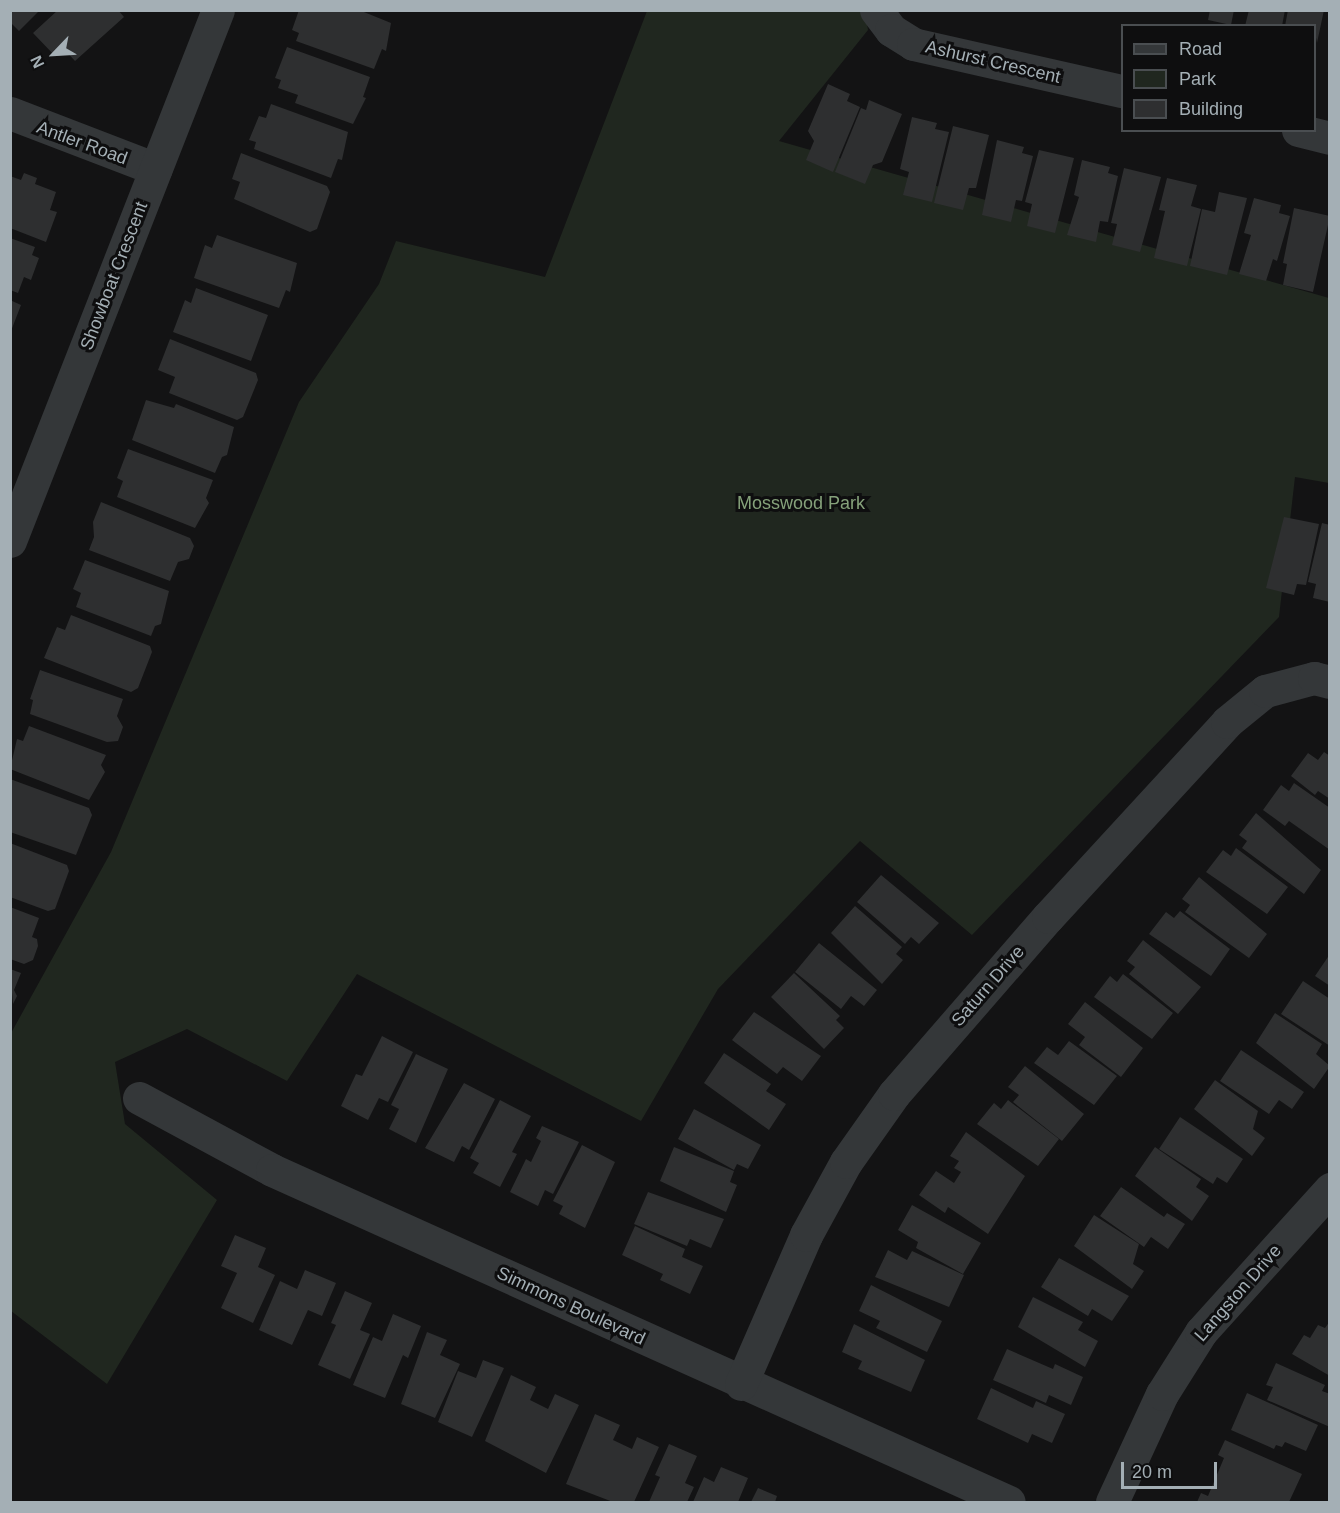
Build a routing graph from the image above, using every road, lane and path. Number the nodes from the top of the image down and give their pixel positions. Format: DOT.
graph roads {
  1 [pos="218,10"];
  2 [pos="876,10"];
  3 [pos="1121,91"];
  4 [pos="10,113"];
  5 [pos="1306,132"];
  6 [pos="1329,138"];
  7 [pos="156,169"];
  8 [pos="10,541"];
  9 [pos="1329,682"];
  10 [pos="138,1098"];
  11 [pos="1329,1189"];
  12 [pos="741,1384"];
  13 [pos="1009,1503"];
  14 [pos="1112,1503"];
  1 -- 7 [label="street, Showboat Crescent"];
  2 -- 3 [label="street, Ashurst Crescent"];
  4 -- 7 [label="street, Antler Road"];
  5 -- 6 [label="street"];
  7 -- 8 [label="street, Showboat Crescent"];
  9 -- 12 [label="street, Saturn Drive"];
  10 -- 12 [label="street, Simmons Boulevard"];
  11 -- 14 [label="street, Langston Drive"];
  12 -- 13 [label="street, Simmons Boulevard"];
}
